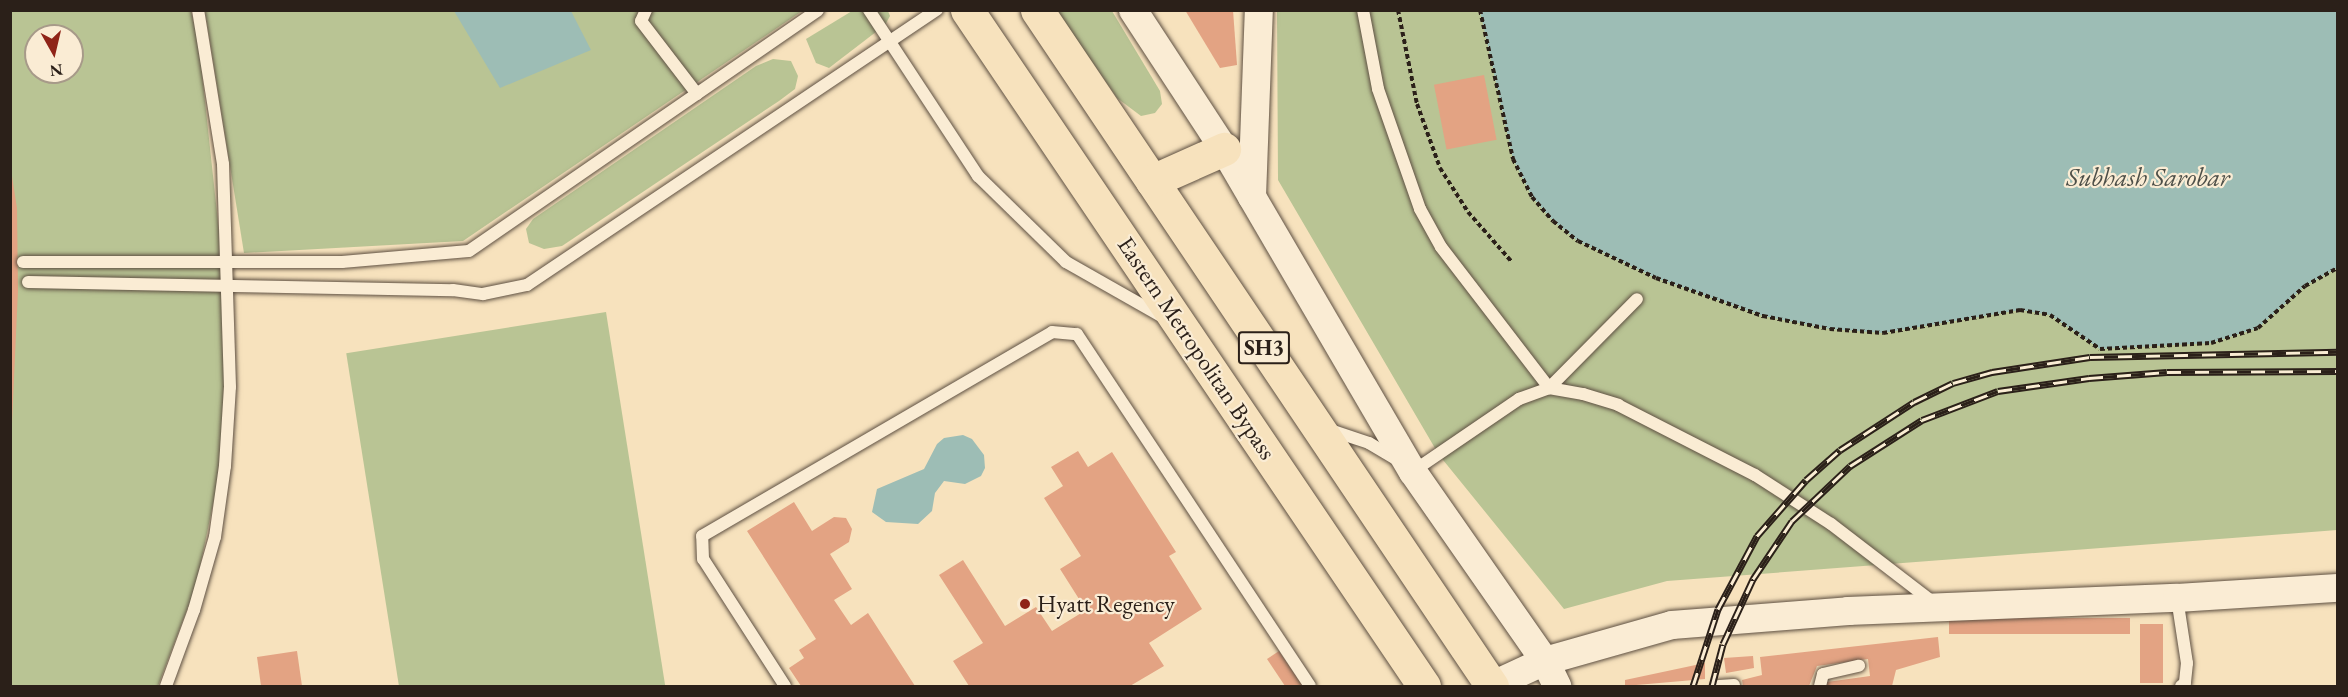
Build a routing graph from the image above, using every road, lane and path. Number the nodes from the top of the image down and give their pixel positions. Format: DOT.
graph roads {
  1 [pos="198,10"];
  2 [pos="646,10"];
  3 [pos="818,10"];
  4 [pos="869,10"];
  5 [pos="938,10"];
  6 [pos="967,10"];
  7 [pos="1037,10"];
  8 [pos="1133,10"];
  9 [pos="1259,10"];
  10 [pos="1363,10"];
  11 [pos="1398,10"];
  12 [pos="1480,10"];
  13 [pos="890,42"];
  14 [pos="697,94"];
  15 [pos="1224,149"];
  16 [pos="1152,181"];
  17 [pos="1252,197"];
  18 [pos="1511,261"];
  19 [pos="23,262"];
  20 [pos="229,262"];
  21 [pos="2337,268"];
  22 [pos="28,282"];
  23 [pos="230,286"];
  24 [pos="1637,299"];
  25 [pos="1184,330"];
  26 [pos="1549,388"];
  27 [pos="1318,427"];
  28 [pos="1413,472"];
  29 [pos="2337,588"];
  30 [pos="2177,598"];
  31 [pos="1940,607"];
  32 [pos="1545,661"];
  33 [pos="1859,666"];
  34 [pos="1734,685"];
  35 [pos="1491,686"];
  36 [pos="166,687"];
  37 [pos="785,687"];
  38 [pos="1310,687"];
  39 [pos="1424,687"];
  40 [pos="1557,687"];
  41 [pos="1719,687"];
  42 [pos="1820,687"];
  43 [pos="2181,687"];
  1 -- 20 [label="lane"];
  2 -- 14 [label="lane"];
  3 -- 14 [label="lane"];
  4 -- 13 [label="lane"];
  5 -- 13 [label="lane"];
  6 -- 25 [label="main road, Eastern Metropolitan Bypass / SH3"];
  7 -- 16 [label="main road, SH3"];
  8 -- 15 [label="street"];
  9 -- 17 [label="street"];
  10 -- 26 [label="lane"];
  11 -- 18 [label="path"];
  12 -- 21 [label="path"];
  13 -- 23 [label="lane"];
  13 -- 25 [label="lane"];
  14 -- 20 [label="lane"];
  15 -- 16 [label="main road"];
  15 -- 17 [label="street"];
  16 -- 27 [label="main road, SH3"];
  17 -- 28 [label="street"];
  19 -- 20 [label="lane"];
  20 -- 23 [label="lane"];
  22 -- 23 [label="lane"];
  23 -- 36 [label="lane"];
  24 -- 26 [label="lane"];
  25 -- 39 [label="main road, Eastern Metropolitan Bypass / SH3"];
  26 -- 28 [label="lane"];
  26 -- 31 [label="lane"];
  27 -- 28 [label="lane"];
  27 -- 35 [label="main road, SH3"];
  28 -- 32 [label="street"];
  29 -- 30 [label="street"];
  30 -- 31 [label="street"];
  30 -- 43 [label="lane"];
  31 -- 32 [label="street"];
  32 -- 35 [label="street"];
  32 -- 40 [label="street"];
  33 -- 42 [label="lane"];
  34 -- 41 [label="lane"];
  37 -- 38 [label="lane"];
}
